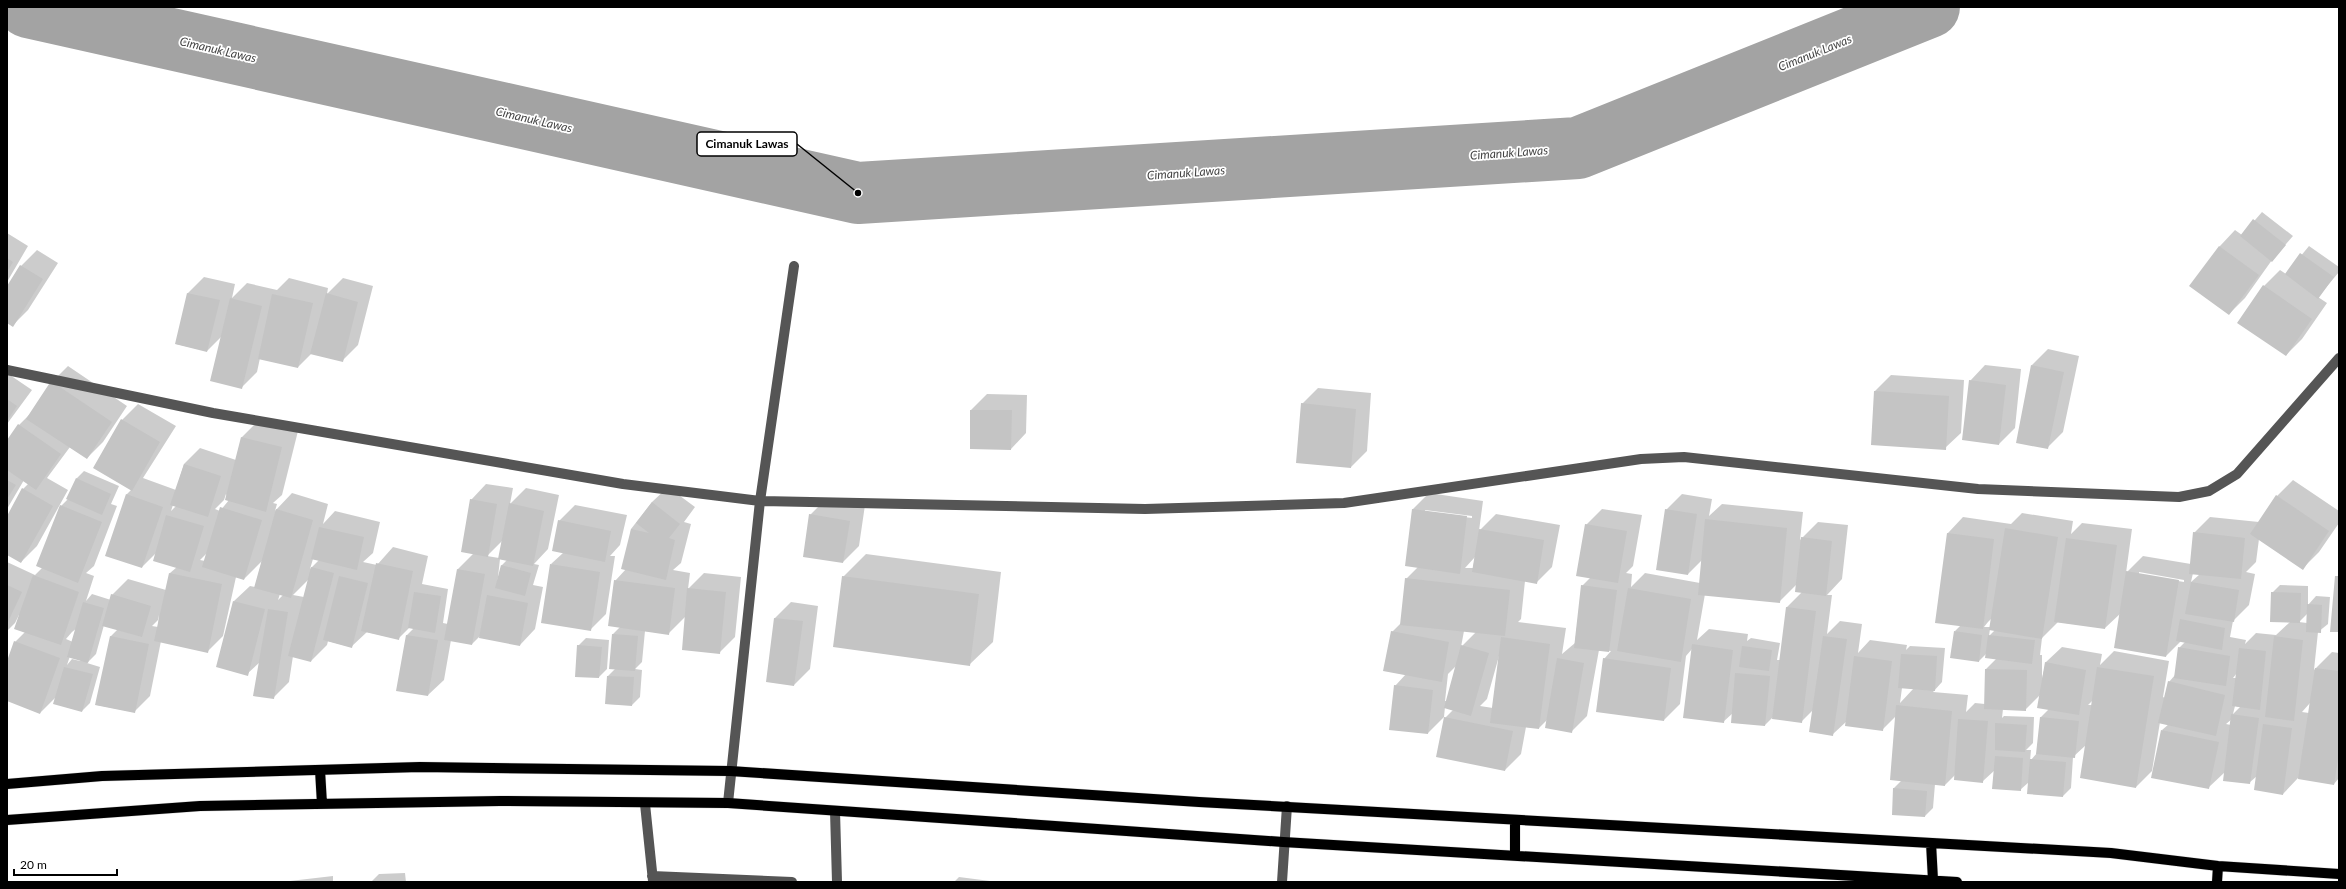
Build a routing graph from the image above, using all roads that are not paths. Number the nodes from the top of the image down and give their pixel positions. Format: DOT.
graph roads {
  1 [pos="794,266"];
  2 [pos="2339,358"];
  3 [pos="7,370"];
  4 [pos="760,501"];
  5 [pos="320,770"];
  6 [pos="730,770"];
  7 [pos="7,784"];
  8 [pos="728,803"];
  9 [pos="322,804"];
  10 [pos="646,804"];
  11 [pos="1287,806"];
  12 [pos="835,811"];
  13 [pos="7,820"];
  14 [pos="1515,820"];
  15 [pos="1283,842"];
  16 [pos="1931,844"];
  17 [pos="1515,855"];
  18 [pos="2218,866"];
  19 [pos="2339,874"];
  20 [pos="653,879"];
  21 [pos="1933,880"];
  22 [pos="792,882"];
  23 [pos="837,882"];
  24 [pos="1282,882"];
  25 [pos="1957,882"];
  26 [pos="2217,882"];
  1 -- 4 [label="street"];
  2 -- 4 [label="street"];
  3 -- 4 [label="street"];
  4 -- 6 [label="street"];
  5 -- 6 [label="main road"];
  5 -- 7 [label="main road"];
  5 -- 9 [label="main road"];
  6 -- 8 [label="street"];
  6 -- 11 [label="main road"];
  8 -- 10 [label="main road"];
  8 -- 12 [label="main road"];
  9 -- 10 [label="main road"];
  9 -- 13 [label="main road"];
  10 -- 20 [label="street"];
  11 -- 14 [label="main road"];
  11 -- 15 [label="street"];
  12 -- 15 [label="main road"];
  12 -- 23 [label="street"];
  14 -- 16 [label="main road"];
  14 -- 17 [label="main road"];
  15 -- 17 [label="main road"];
  15 -- 24 [label="street"];
  16 -- 18 [label="main road"];
  16 -- 21 [label="main road"];
  17 -- 21 [label="main road"];
  18 -- 19 [label="main road"];
  18 -- 26 [label="main road"];
  20 -- 22 [label="street"];
  21 -- 25 [label="main road"];
}
